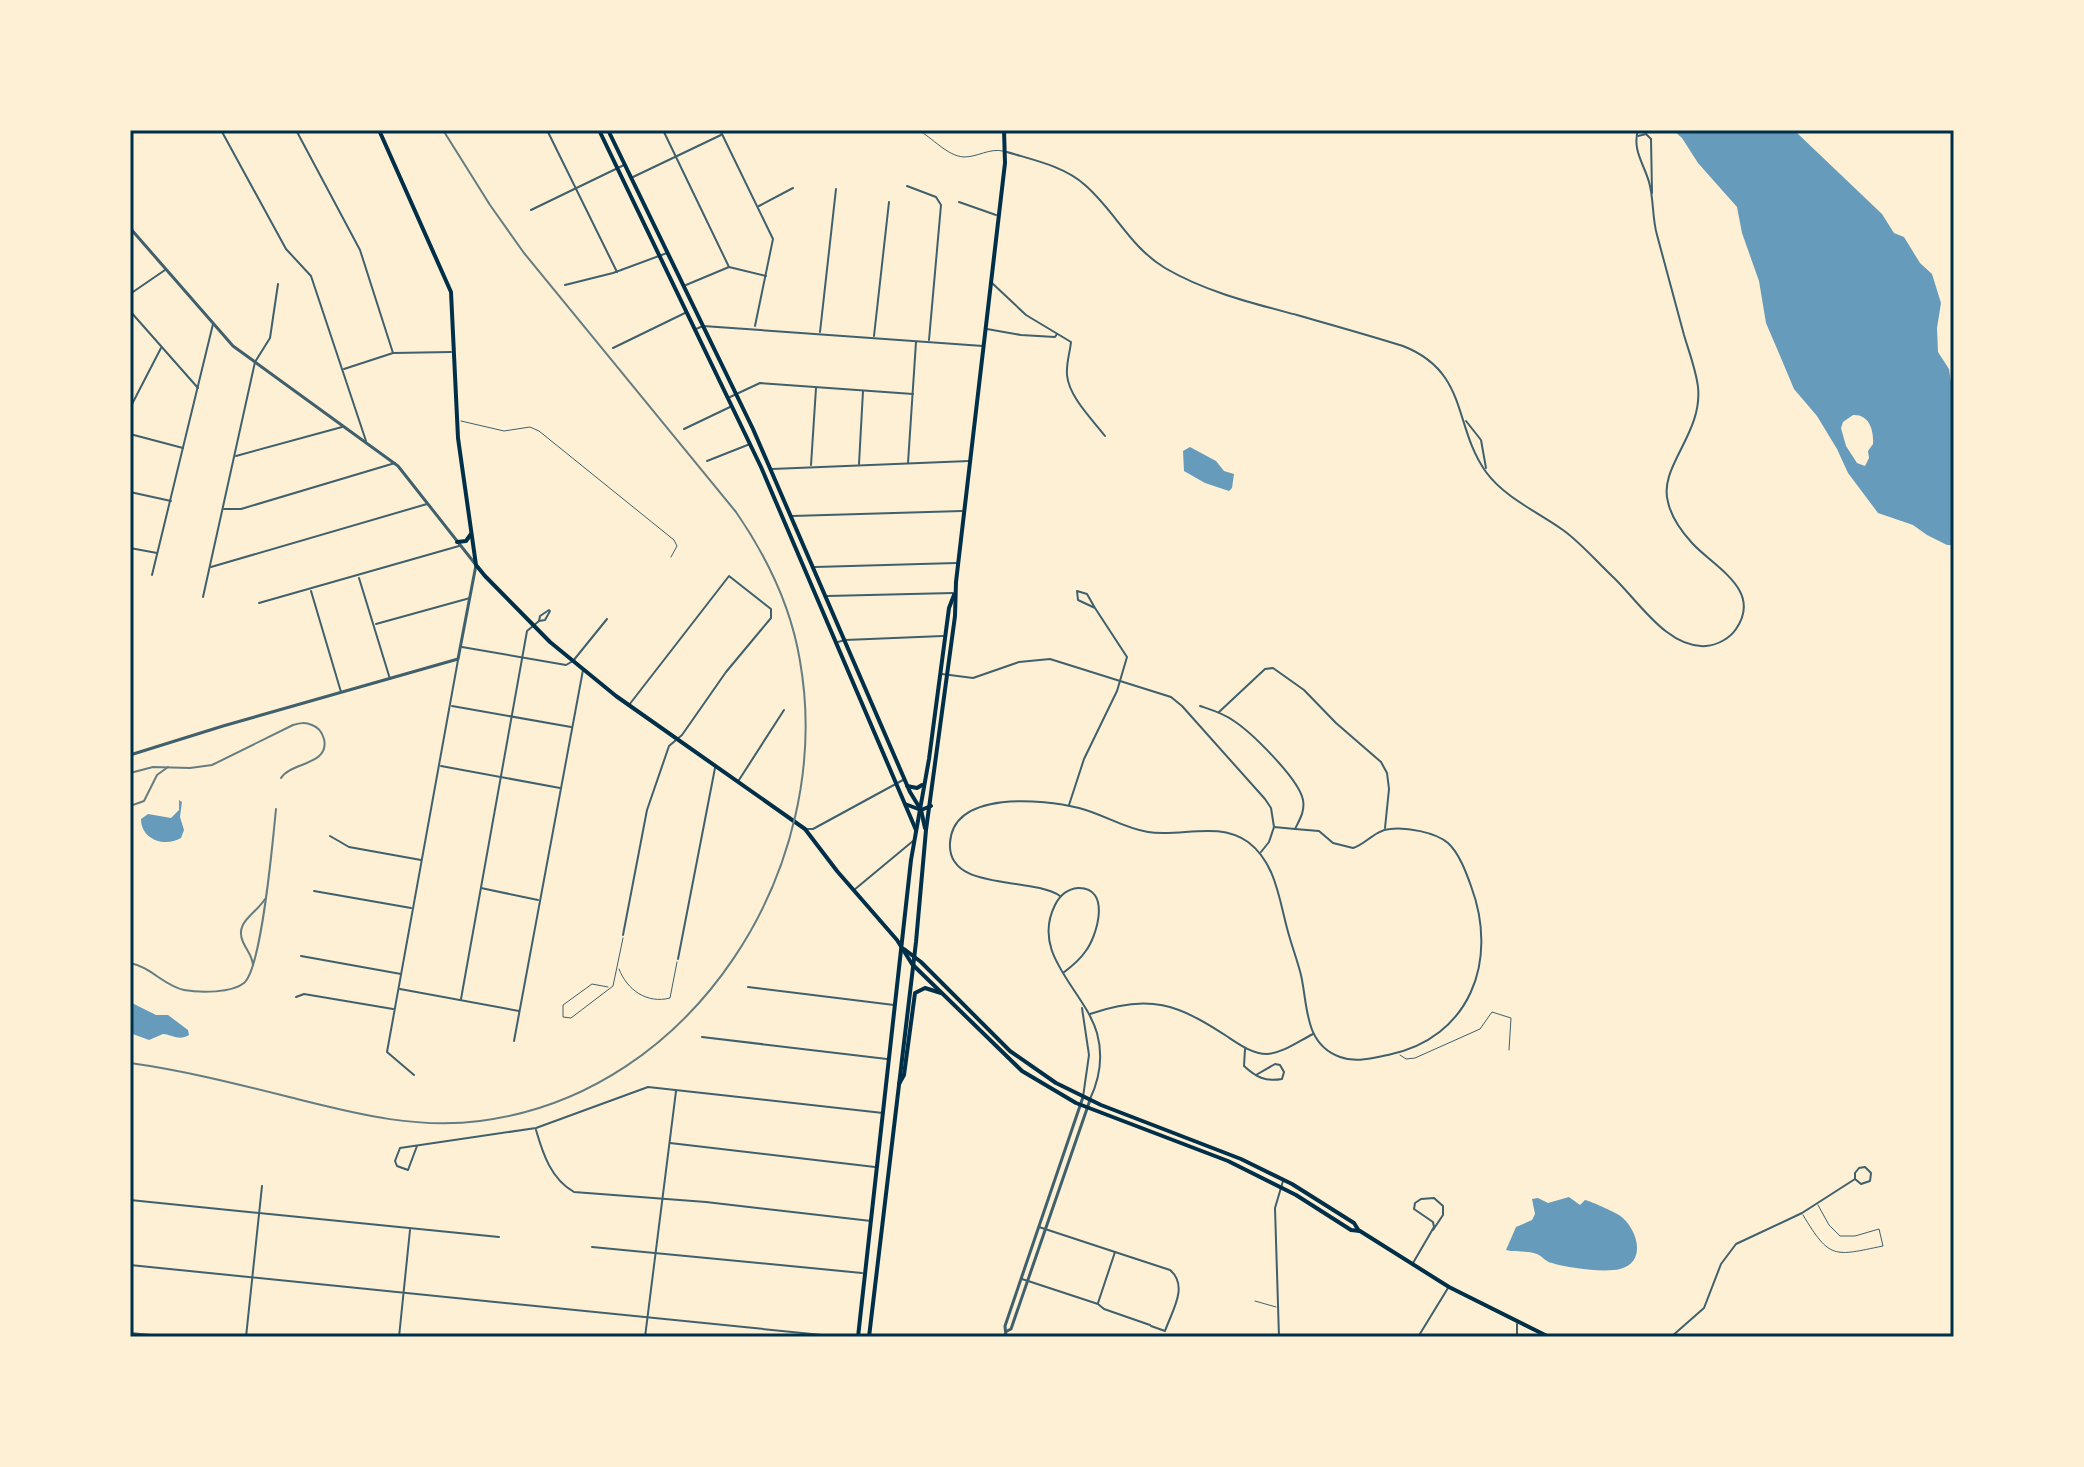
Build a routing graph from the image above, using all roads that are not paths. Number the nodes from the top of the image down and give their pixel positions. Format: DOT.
graph roads {
  1 [pos="221,130"];
  2 [pos="296,130"];
  3 [pos="379,130"];
  4 [pos="547,130"];
  5 [pos="599,130"];
  6 [pos="608,130"];
  7 [pos="663,130"];
  8 [pos="720,130"];
  9 [pos="918,130"];
  10 [pos="1004,130"];
  11 [pos="1638,130"];
  12 [pos="722,135"];
  13 [pos="1636,138"];
  14 [pos="1006,151"];
  15 [pos="677,157"];
  16 [pos="625,164"];
  17 [pos="617,168"];
  18 [pos="632,178"];
  19 [pos="907,186"];
  20 [pos="576,188"];
  21 [pos="793,188"];
  22 [pos="836,189"];
  23 [pos="1652,198"];
  24 [pos="889,202"];
  25 [pos="959,202"];
  26 [pos="758,207"];
  27 [pos="531,210"];
  28 [pos="998,215"];
  29 [pos="130,228"];
  30 [pos="668,253"];
  31 [pos="660,256"];
  32 [pos="729,267"];
  33 [pos="166,269"];
  34 [pos="617,272"];
  35 [pos="766,276"];
  36 [pos="991,283"];
  37 [pos="278,284"];
  38 [pos="565,285"];
  39 [pos="684,285"];
  40 [pos="130,294"];
  41 [pos="130,311"];
  42 [pos="688,312"];
  43 [pos="213,324"];
  44 [pos="703,326"];
  45 [pos="755,328"];
  46 [pos="696,329"];
  47 [pos="986,329"];
  48 [pos="820,333"];
  49 [pos="1057,334"];
  50 [pos="874,338"];
  51 [pos="916,341"];
  52 [pos="929,342"];
  53 [pos="984,346"];
  54 [pos="161,347"];
  55 [pos="613,348"];
  56 [pos="454,352"];
  57 [pos="393,353"];
  58 [pos="255,362"];
  59 [pos="343,369"];
  60 [pos="817,387"];
  61 [pos="198,388"];
  62 [pos="863,390"];
  63 [pos="737,394"];
  64 [pos="913,394"];
  65 [pos="729,398"];
  66 [pos="732,406"];
  67 [pos="130,408"];
  68 [pos="1462,413"];
  69 [pos="457,420"];
  70 [pos="345,426"];
  71 [pos="684,429"];
  72 [pos="130,434"];
  73 [pos="1105,436"];
  74 [pos="367,442"];
  75 [pos="750,444"];
  76 [pos="183,448"];
  77 [pos="235,456"];
  78 [pos="707,461"];
  79 [pos="971,462"];
  80 [pos="395,463"];
  81 [pos="908,463"];
  82 [pos="859,464"];
  83 [pos="811,466"];
  84 [pos="771,469"];
  85 [pos="1487,473"];
  86 [pos="130,492"];
  87 [pos="171,501"];
  88 [pos="427,504"];
  89 [pos="223,509"];
  90 [pos="964,511"];
  91 [pos="791,516"];
  92 [pos="471,532"];
  93 [pos="459,544"];
  94 [pos="130,548"];
  95 [pos="158,553"];
  96 [pos="671,557"];
  97 [pos="958,563"];
  98 [pos="476,565"];
  99 [pos="209,567"];
  100 [pos="813,567"];
  101 [pos="152,575"];
  102 [pos="359,576"];
  103 [pos="311,589"];
  104 [pos="955,593"];
  105 [pos="826,596"];
  106 [pos="203,597"];
  107 [pos="470,598"];
  108 [pos="259,603"];
  109 [pos="1095,608"];
  110 [pos="607,619"];
  111 [pos="539,621"];
  112 [pos="375,625"];
  113 [pos="533,626"];
  114 [pos="946,636"];
  115 [pos="845,640"];
  116 [pos="837,643"];
  117 [pos="461,647"];
  118 [pos="524,658"];
  119 [pos="458,659"];
  120 [pos="573,661"];
  121 [pos="584,669"];
  122 [pos="941,674"];
  123 [pos="948,675"];
  124 [pos="390,679"];
  125 [pos="1121,681"];
  126 [pos="341,692"];
  127 [pos="450,706"];
  128 [pos="628,706"];
  129 [pos="1200,706"];
  130 [pos="784,710"];
  131 [pos="1219,712"];
  132 [pos="511,717"];
  133 [pos="572,727"];
  134 [pos="676,739"];
  135 [pos="130,755"];
  136 [pos="439,765"];
  137 [pos="715,767"];
  138 [pos="500,776"];
  139 [pos="926,779"];
  140 [pos="904,780"];
  141 [pos="737,782"];
  142 [pos="897,782"];
  143 [pos="907,786"];
  144 [pos="561,789"];
  145 [pos="905,804"];
  146 [pos="931,806"];
  147 [pos="1068,806"];
  148 [pos="921,810"];
  149 [pos="802,827"];
  150 [pos="1274,827"];
  151 [pos="1295,829"];
  152 [pos="1385,829"];
  153 [pos="916,830"];
  154 [pos="926,830"];
  155 [pos="330,836"];
  156 [pos="914,841"];
  157 [pos="1260,853"];
  158 [pos="422,860"];
  159 [pos="480,888"];
  160 [pos="854,890"];
  161 [pos="314,891"];
  162 [pos="1060,896"];
  163 [pos="540,900"];
  164 [pos="413,909"];
  165 [pos="623,935"];
  166 [pos="902,947"];
  167 [pos="914,955"];
  168 [pos="301,956"];
  169 [pos="678,959"];
  170 [pos="912,964"];
  171 [pos="618,967"];
  172 [pos="1063,973"];
  173 [pos="401,974"];
  174 [pos="608,987"];
  175 [pos="748,987"];
  176 [pos="399,988"];
  177 [pos="941,993"];
  178 [pos="296,997"];
  179 [pos="461,999"];
  180 [pos="1080,1003"];
  181 [pos="895,1005"];
  182 [pos="395,1009"];
  183 [pos="520,1011"];
  184 [pos="1089,1014"];
  185 [pos="1313,1034"];
  186 [pos="702,1037"];
  187 [pos="514,1041"];
  188 [pos="1246,1048"];
  189 [pos="1509,1050"];
  190 [pos="1398,1053"];
  191 [pos="890,1059"];
  192 [pos="414,1075"];
  193 [pos="1256,1075"];
  194 [pos="898,1086"];
  195 [pos="676,1090"];
  196 [pos="1083,1097"];
  197 [pos="1090,1100"];
  198 [pos="1080,1105"];
  199 [pos="1087,1108"];
  200 [pos="884,1113"];
  201 [pos="536,1128"];
  202 [pos="669,1143"];
  203 [pos="417,1146"];
  204 [pos="878,1167"];
  205 [pos="1855,1179"];
  206 [pos="1283,1181"];
  207 [pos="262,1186"];
  208 [pos="1279,1188"];
  209 [pos="663,1198"];
  210 [pos="130,1200"];
  211 [pos="1816,1203"];
  212 [pos="259,1213"];
  213 [pos="1802,1213"];
  214 [pos="872,1221"];
  215 [pos="1038,1227"];
  216 [pos="410,1229"];
  217 [pos="1045,1229"];
  218 [pos="1433,1230"];
  219 [pos="1360,1231"];
  220 [pos="499,1237"];
  221 [pos="592,1247"];
  222 [pos="1115,1252"];
  223 [pos="654,1253"];
  224 [pos="1412,1264"];
  225 [pos="130,1265"];
  226 [pos="866,1274"];
  227 [pos="251,1278"];
  228 [pos="1021,1278"];
  229 [pos="1028,1281"];
  230 [pos="1449,1287"];
  231 [pos="404,1293"];
  232 [pos="1255,1301"];
  233 [pos="1098,1304"];
  234 [pos="1278,1307"];
  235 [pos="647,1318"];
  236 [pos="1517,1322"];
  237 [pos="1007,1331"];
  238 [pos="130,1333"];
  239 [pos="171,1337"];
  240 [pos="246,1337"];
  241 [pos="399,1337"];
  242 [pos="645,1337"];
  243 [pos="842,1337"];
  244 [pos="858,1337"];
  245 [pos="869,1337"];
  246 [pos="1006,1337"];
  247 [pos="1279,1337"];
  248 [pos="1401,1337"];
  249 [pos="1416,1337"];
  250 [pos="1517,1337"];
  251 [pos="1549,1337"];
  252 [pos="1671,1337"];
  1 -- 59 [label="street"];
  2 -- 57 [label="street"];
  3 -- 56 [label="main road"];
  4 -- 20 [label="street"];
  5 -- 17 [label="main road"];
  6 -- 16 [label="main road"];
  7 -- 15 [label="street"];
  8 -- 12 [label="street"];
  9 -- 14 [label="lane"];
  10 -- 14 [label="main road"];
  11 -- 13 [label="street"];
  12 -- 15 [label="street"];
  12 -- 26 [label="street"];
  13 -- 23 [label="street"];
  13 -- 23 [label="street"];
  14 -- 28 [label="main road"];
  14 -- 68 [label="street"];
  15 -- 18 [label="street"];
  15 -- 32 [label="street"];
  16 -- 17 [label="street"];
  16 -- 18 [label="main road"];
  17 -- 20 [label="street"];
  17 -- 31 [label="main road"];
  18 -- 30 [label="main road"];
  19 -- 52 [label="street"];
  20 -- 27 [label="street"];
  20 -- 34 [label="street"];
  21 -- 26 [label="street"];
  22 -- 48 [label="street"];
  23 -- 85 [label="street"];
  24 -- 50 [label="street"];
  25 -- 28 [label="street"];
  26 -- 35 [label="street"];
  28 -- 36 [label="main road"];
  29 -- 33 [label="street"];
  30 -- 31 [label="street"];
  30 -- 39 [label="main road"];
  31 -- 34 [label="street"];
  31 -- 42 [label="main road"];
  32 -- 35 [label="street"];
  32 -- 39 [label="street"];
  33 -- 40 [label="street"];
  33 -- 43 [label="street"];
  34 -- 38 [label="street"];
  35 -- 45 [label="street"];
  36 -- 47 [label="main road"];
  36 -- 49 [label="street"];
  37 -- 58 [label="street"];
  39 -- 44 [label="main road"];
  41 -- 54 [label="street"];
  42 -- 46 [label="main road"];
  42 -- 55 [label="street"];
  43 -- 58 [label="street"];
  43 -- 61 [label="street"];
  44 -- 45 [label="street"];
  44 -- 46 [label="street"];
  44 -- 63 [label="main road"];
  45 -- 48 [label="street"];
  46 -- 65 [label="main road"];
  47 -- 49 [label="street"];
  47 -- 53 [label="main road"];
  48 -- 50 [label="street"];
  49 -- 73 [label="street"];
  50 -- 51 [label="street"];
  51 -- 52 [label="street"];
  51 -- 64 [label="street"];
  52 -- 53 [label="street"];
  53 -- 79 [label="main road"];
  54 -- 61 [label="street"];
  54 -- 67 [label="street"];
  56 -- 57 [label="street"];
  56 -- 69 [label="main road"];
  57 -- 59 [label="street"];
  58 -- 70 [label="street"];
  58 -- 77 [label="street"];
  59 -- 74 [label="street"];
  60 -- 62 [label="street"];
  60 -- 63 [label="street"];
  60 -- 83 [label="street"];
  61 -- 76 [label="street"];
  62 -- 64 [label="street"];
  62 -- 82 [label="street"];
  63 -- 65 [label="street"];
  63 -- 84 [label="main road"];
  64 -- 81 [label="street"];
  65 -- 66 [label="main road"];
  66 -- 71 [label="street"];
  66 -- 75 [label="main road"];
  68 -- 85 [label="street"];
  68 -- 85 [label="street"];
  69 -- 92 [label="main road"];
  69 -- 96 [label="lane"];
  70 -- 74 [label="street"];
  70 -- 77 [label="street"];
  72 -- 76 [label="street"];
  74 -- 80 [label="street"];
  75 -- 78 [label="street"];
  75 -- 116 [label="main road"];
  76 -- 87 [label="street"];
  77 -- 89 [label="street"];
  79 -- 81 [label="street"];
  79 -- 90 [label="main road"];
  80 -- 88 [label="street"];
  80 -- 89 [label="street"];
  81 -- 82 [label="street"];
  82 -- 83 [label="street"];
  83 -- 84 [label="street"];
  84 -- 91 [label="main road"];
  86 -- 87 [label="street"];
  87 -- 95 [label="street"];
  88 -- 93 [label="street"];
  88 -- 99 [label="street"];
  89 -- 99 [label="street"];
  90 -- 91 [label="street"];
  90 -- 97 [label="main road"];
  91 -- 100 [label="main road"];
  92 -- 93 [label="main road"];
  92 -- 98 [label="main road"];
  93 -- 98 [label="street"];
  93 -- 102 [label="street"];
  94 -- 95 [label="street"];
  95 -- 101 [label="street"];
  97 -- 100 [label="street"];
  97 -- 104 [label="main road"];
  98 -- 107 [label="street"];
  98 -- 113 [label="main road"];
  99 -- 106 [label="street"];
  100 -- 105 [label="main road"];
  102 -- 103 [label="street"];
  102 -- 112 [label="street"];
  103 -- 108 [label="street"];
  103 -- 126 [label="street"];
  104 -- 105 [label="street"];
  104 -- 114 [label="main road"];
  104 -- 123 [label="main road"];
  105 -- 115 [label="main road"];
  107 -- 112 [label="street"];
  107 -- 117 [label="street"];
  109 -- 109 [label="street"];
  109 -- 125 [label="street"];
  110 -- 120 [label="street"];
  111 -- 113 [label="street"];
  112 -- 124 [label="street"];
  113 -- 118 [label="street"];
  113 -- 120 [label="main road"];
  114 -- 115 [label="street"];
  114 -- 122 [label="main road"];
  115 -- 116 [label="street"];
  115 -- 140 [label="main road"];
  116 -- 142 [label="main road"];
  117 -- 118 [label="street"];
  117 -- 119 [label="street"];
  118 -- 120 [label="street"];
  118 -- 132 [label="street"];
  119 -- 124 [label="street"];
  119 -- 127 [label="street"];
  120 -- 121 [label="main road"];
  121 -- 128 [label="main road"];
  121 -- 133 [label="street"];
  122 -- 123 [label="street"];
  122 -- 139 [label="main road"];
  123 -- 125 [label="street"];
  123 -- 146 [label="main road"];
  124 -- 126 [label="street"];
  125 -- 147 [label="street"];
  125 -- 150 [label="street"];
  126 -- 135 [label="street"];
  127 -- 132 [label="street"];
  127 -- 136 [label="street"];
  128 -- 134 [label="main road"];
  128 -- 134 [label="street"];
  129 -- 131 [label="street"];
  130 -- 141 [label="street"];
  131 -- 151 [label="street"];
  131 -- 152 [label="street"];
  132 -- 133 [label="street"];
  132 -- 138 [label="street"];
  133 -- 144 [label="street"];
  134 -- 137 [label="main road"];
  134 -- 165 [label="street"];
  136 -- 138 [label="street"];
  136 -- 158 [label="street"];
  137 -- 141 [label="main road"];
  137 -- 169 [label="street"];
  138 -- 144 [label="street"];
  138 -- 159 [label="street"];
  139 -- 143 [label="main road"];
  139 -- 148 [label="main road"];
  140 -- 142 [label="street"];
  140 -- 143 [label="main road"];
  141 -- 149 [label="main road"];
  142 -- 145 [label="main road"];
  142 -- 149 [label="street"];
  143 -- 148 [label="main road"];
  144 -- 163 [label="street"];
  145 -- 148 [label="main road"];
  145 -- 153 [label="main road"];
  146 -- 148 [label="main road"];
  146 -- 154 [label="main road"];
  147 -- 157 [label="street"];
  147 -- 162 [label="street"];
  148 -- 153 [label="main road"];
  148 -- 154 [label="main road"];
  149 -- 160 [label="main road"];
  150 -- 151 [label="street"];
  150 -- 157 [label="street"];
  151 -- 152 [label="street"];
  152 -- 190 [label="street"];
  153 -- 156 [label="main road"];
  154 -- 167 [label="main road"];
  155 -- 158 [label="street"];
  156 -- 160 [label="street"];
  156 -- 166 [label="main road"];
  157 -- 185 [label="street"];
  158 -- 164 [label="street"];
  159 -- 163 [label="street"];
  159 -- 179 [label="street"];
  160 -- 166 [label="main road"];
  161 -- 164 [label="street"];
  162 -- 172 [label="street"];
  162 -- 172 [label="street"];
  163 -- 183 [label="street"];
  164 -- 173 [label="street"];
  165 -- 171 [label="lane"];
  166 -- 167 [label="main road"];
  166 -- 170 [label="main road"];
  166 -- 181 [label="main road"];
  167 -- 170 [label="main road"];
  167 -- 196 [label="main road"];
  168 -- 173 [label="street"];
  169 -- 171 [label="lane"];
  170 -- 177 [label="main road"];
  170 -- 194 [label="main road"];
  171 -- 174 [label="lane"];
  172 -- 180 [label="street"];
  173 -- 176 [label="street"];
  174 -- 174 [label="lane"];
  175 -- 181 [label="street"];
  176 -- 179 [label="street"];
  176 -- 182 [label="street"];
  177 -- 194 [label="main road"];
  177 -- 198 [label="main road"];
  178 -- 182 [label="street"];
  179 -- 183 [label="street"];
  180 -- 184 [label="street"];
  180 -- 196 [label="street"];
  181 -- 191 [label="main road"];
  182 -- 192 [label="street"];
  183 -- 187 [label="street"];
  184 -- 188 [label="street"];
  184 -- 197 [label="street"];
  185 -- 188 [label="street"];
  185 -- 190 [label="street"];
  186 -- 191 [label="street"];
  188 -- 193 [label="street"];
  189 -- 190 [label="lane"];
  191 -- 200 [label="main road"];
  193 -- 193 [label="street"];
  194 -- 245 [label="main road"];
  195 -- 200 [label="street"];
  195 -- 201 [label="street"];
  195 -- 202 [label="street"];
  196 -- 197 [label="main road"];
  196 -- 198 [label="street"];
  197 -- 199 [label="street"];
  197 -- 206 [label="main road"];
  198 -- 199 [label="main road"];
  198 -- 215 [label="street"];
  199 -- 208 [label="main road"];
  199 -- 217 [label="street"];
  200 -- 204 [label="main road"];
  201 -- 203 [label="street"];
  201 -- 209 [label="street"];
  202 -- 204 [label="street"];
  202 -- 209 [label="street"];
  203 -- 203 [label="street"];
  204 -- 214 [label="main road"];
  205 -- 205 [label="street"];
  205 -- 211 [label="street"];
  206 -- 208 [label="street"];
  206 -- 219 [label="main road"];
  207 -- 212 [label="street"];
  208 -- 219 [label="main road"];
  208 -- 234 [label="street"];
  209 -- 214 [label="street"];
  209 -- 223 [label="street"];
  210 -- 212 [label="street"];
  211 -- 213 [label="street"];
  211 -- 213 [label="lane"];
  212 -- 216 [label="street"];
  212 -- 227 [label="street"];
  213 -- 252 [label="street"];
  214 -- 226 [label="main road"];
  215 -- 217 [label="street"];
  215 -- 228 [label="street"];
  216 -- 220 [label="street"];
  216 -- 231 [label="street"];
  217 -- 222 [label="street"];
  217 -- 229 [label="street"];
  218 -- 218 [label="street"];
  218 -- 224 [label="street"];
  219 -- 224 [label="main road"];
  221 -- 223 [label="street"];
  222 -- 233 [label="street"];
  222 -- 233 [label="street"];
  223 -- 226 [label="street"];
  223 -- 235 [label="street"];
  224 -- 230 [label="main road"];
  225 -- 227 [label="street"];
  226 -- 244 [label="main road"];
  227 -- 231 [label="street"];
  227 -- 240 [label="street"];
  228 -- 229 [label="street"];
  228 -- 237 [label="street"];
  229 -- 233 [label="street"];
  229 -- 237 [label="street"];
  230 -- 236 [label="main road"];
  230 -- 249 [label="street"];
  231 -- 235 [label="street"];
  231 -- 241 [label="street"];
  232 -- 234 [label="lane"];
  234 -- 247 [label="street"];
  235 -- 242 [label="street"];
  235 -- 243 [label="street"];
  236 -- 250 [label="street"];
  236 -- 251 [label="main road"];
  237 -- 246 [label="street"];
  238 -- 239 [label="street"];
  248 -- 249 [label="street"];
}
